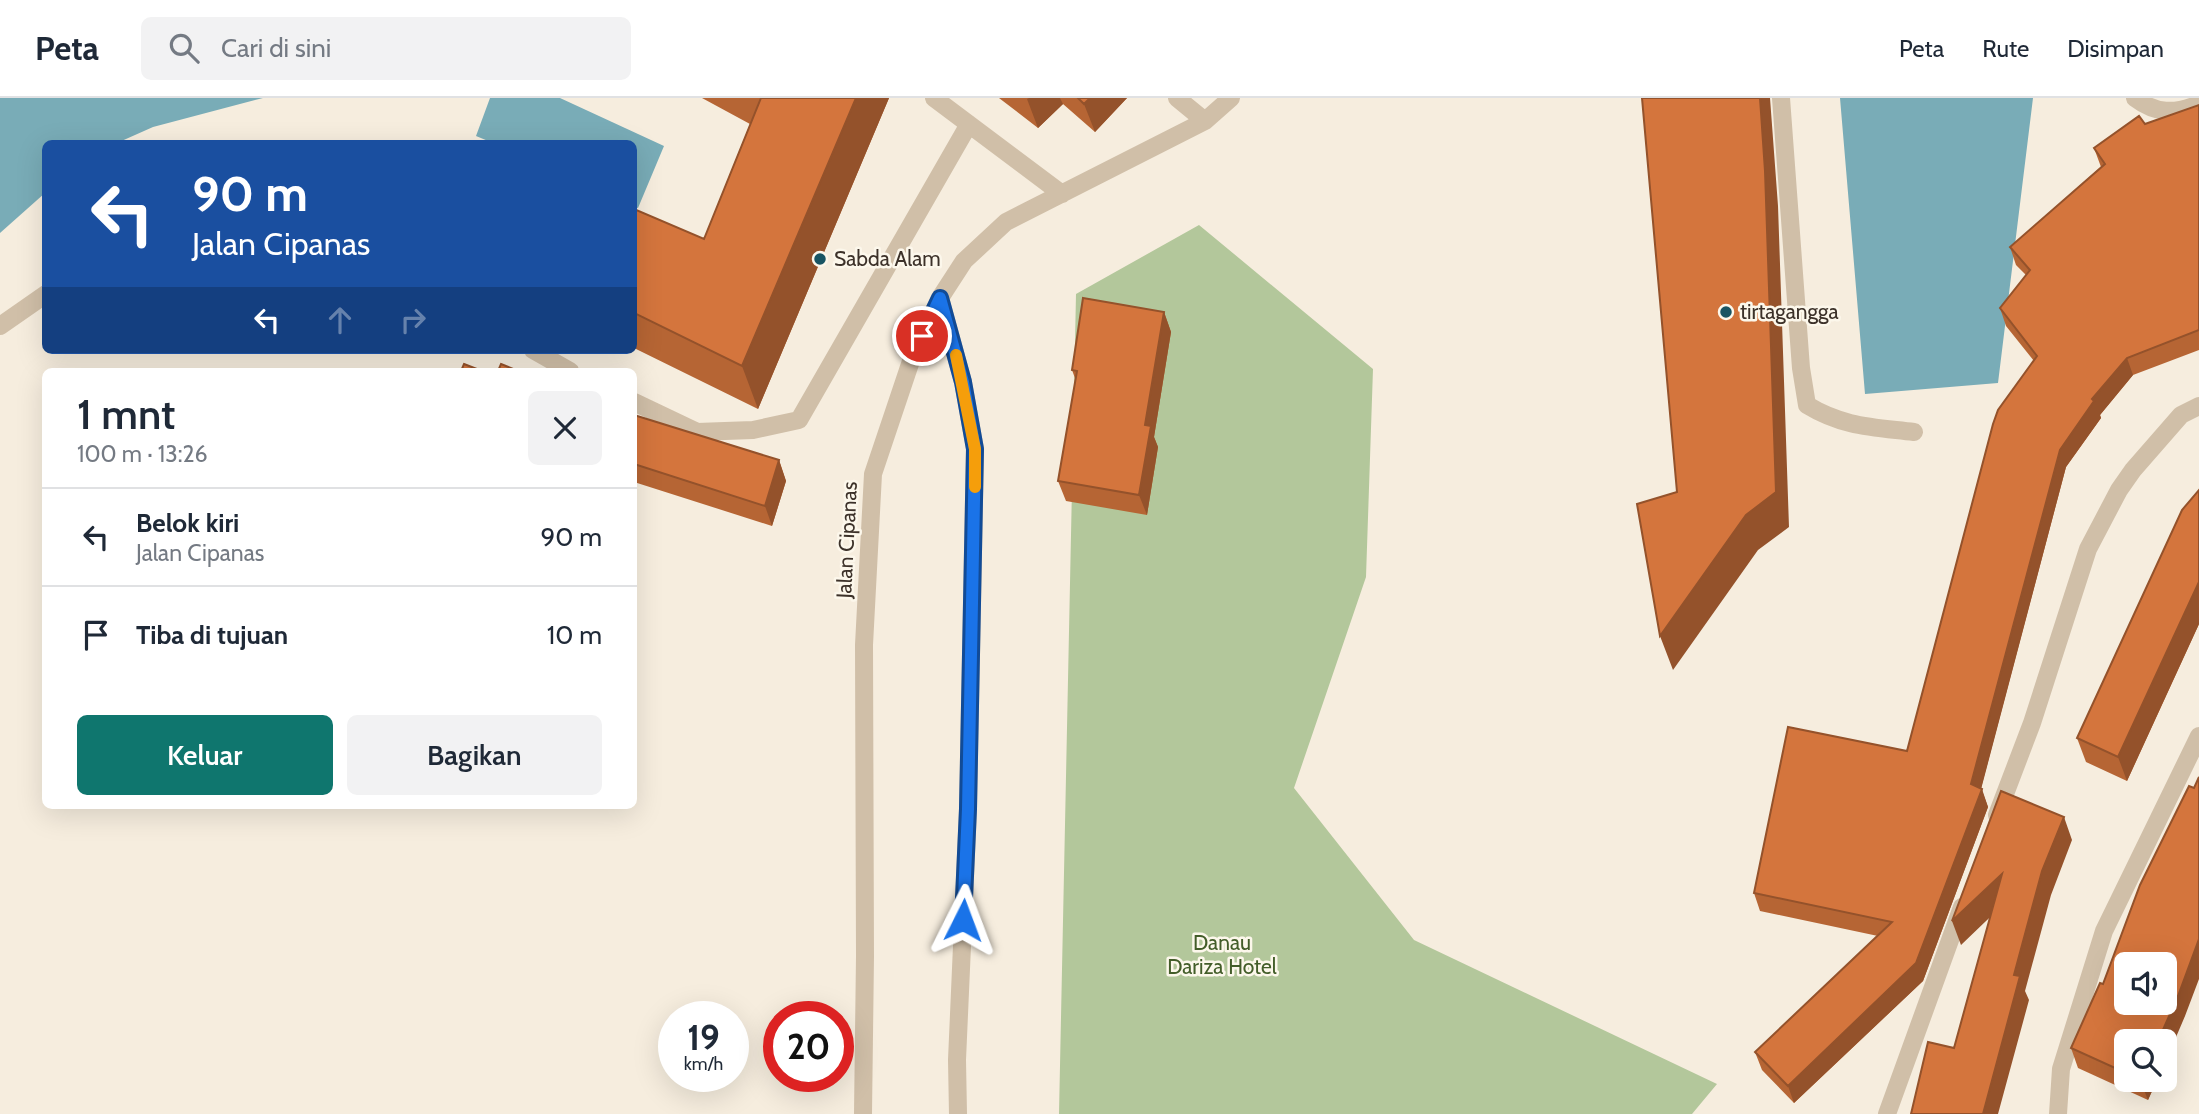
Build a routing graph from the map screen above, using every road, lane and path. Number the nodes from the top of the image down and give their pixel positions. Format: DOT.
graph roads {
  1 [pos="934,98"];
  2 [pos="1177,98"];
  3 [pos="1231,98"];
  4 [pos="1781,98"];
  5 [pos="2136,98"];
  6 [pos="2199,104"];
  7 [pos="1205,121"];
  8 [pos="969,124"];
  9 [pos="1062,194"];
  10 [pos="42,297"];
  11 [pos="940,298"];
  12 [pos="0,326"];
  13 [pos="540,354"];
  14 [pos="565,368"];
  15 [pos="637,403"];
  16 [pos="2199,406"];
  17 [pos="1914,432"];
  18 [pos="2199,736"];
  19 [pos="1989,838"];
  20 [pos="1969,889"];
  21 [pos="863,1114"];
  22 [pos="958,1114"];
  23 [pos="1887,1114"];
  24 [pos="2057,1114"];
  1 -- 8 [label="street"];
  2 -- 7 [label="street"];
  3 -- 7 [label="street, Jalan Cipanas"];
  4 -- 17 [label="street"];
  5 -- 6 [label="street"];
  7 -- 9 [label="street, Jalan Cipanas"];
  8 -- 9 [label="street"];
  8 -- 15 [label="street"];
  9 -- 11 [label="street, Jalan Cipanas"];
  10 -- 12 [label="street"];
  11 -- 21 [label="street, Jalan Cipanas"];
  11 -- 22 [label="street"];
  13 -- 14 [label="street"];
  16 -- 19 [label="street"];
  18 -- 24 [label="street"];
  20 -- 23 [label="street"];
}
